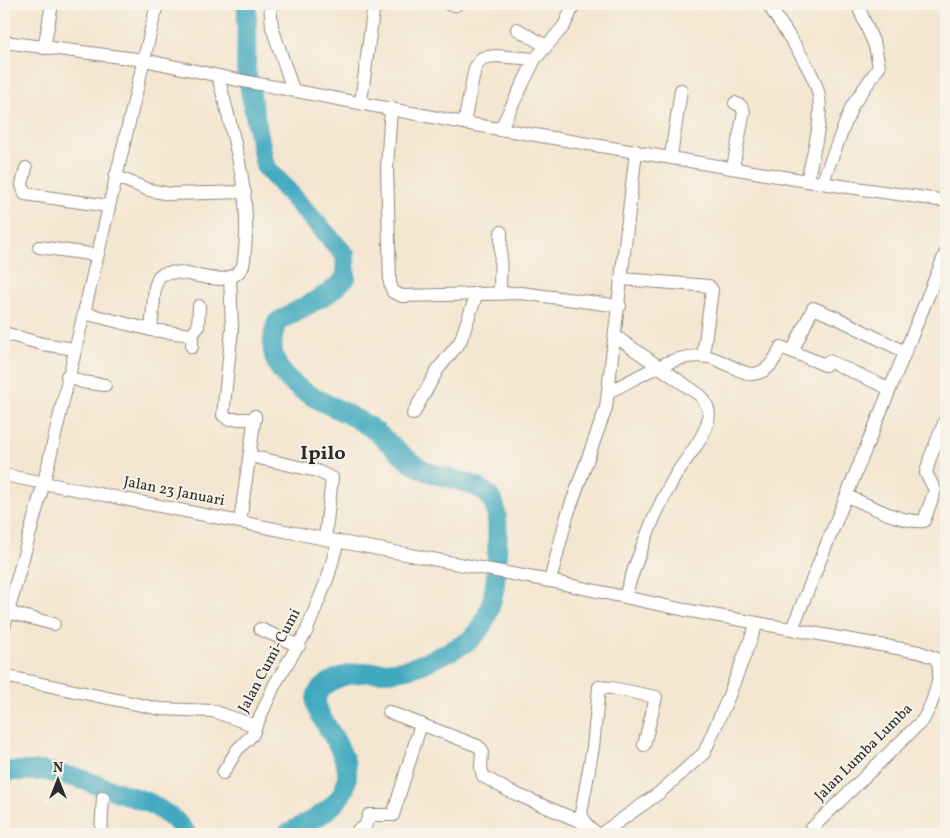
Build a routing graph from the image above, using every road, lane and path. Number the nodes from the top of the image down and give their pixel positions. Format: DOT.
graph roads {
  1 [pos="52,4"];
  2 [pos="157,4"];
  3 [pos="270,4"];
  4 [pos="374,4"];
  5 [pos="574,4"];
  6 [pos="768,4"];
  7 [pos="857,4"];
  8 [pos="517,29"];
  9 [pos="4,42"];
  10 [pos="546,46"];
  11 [pos="44,48"];
  12 [pos="535,59"];
  13 [pos="144,60"];
  14 [pos="218,76"];
  15 [pos="293,90"];
  16 [pos="680,90"];
  17 [pos="361,102"];
  18 [pos="735,102"];
  19 [pos="391,108"];
  20 [pos="464,123"];
  21 [pos="500,130"];
  22 [pos="636,151"];
  23 [pos="671,156"];
  24 [pos="733,167"];
  25 [pos="26,168"];
  26 [pos="115,176"];
  27 [pos="807,180"];
  28 [pos="822,183"];
  29 [pos="245,192"];
  30 [pos="946,201"];
  31 [pos="108,206"];
  32 [pos="500,232"];
  33 [pos="39,247"];
  34 [pos="946,252"];
  35 [pos="97,255"];
  36 [pos="230,277"];
  37 [pos="622,279"];
  38 [pos="477,293"];
  39 [pos="500,293"];
  40 [pos="199,306"];
  41 [pos="620,306"];
  42 [pos="84,313"];
  43 [pos="151,330"];
  44 [pos="4,333"];
  45 [pos="615,336"];
  46 [pos="75,349"];
  47 [pos="793,350"];
  48 [pos="905,352"];
  49 [pos="703,356"];
  50 [pos="658,366"];
  51 [pos="67,376"];
  52 [pos="105,385"];
  53 [pos="890,389"];
  54 [pos="608,392"];
  55 [pos="413,414"];
  56 [pos="946,418"];
  57 [pos="250,456"];
  58 [pos="4,475"];
  59 [pos="44,482"];
  60 [pos="848,496"];
  61 [pos="240,522"];
  62 [pos="325,539"];
  63 [pos="338,541"];
  64 [pos="550,581"];
  65 [pos="625,596"];
  66 [pos="7,612"];
  67 [pos="757,622"];
  68 [pos="54,624"];
  69 [pos="4,627"];
  70 [pos="260,628"];
  71 [pos="792,630"];
  72 [pos="299,646"];
  73 [pos="4,676"];
  74 [pos="389,712"];
  75 [pos="421,724"];
  76 [pos="256,726"];
  77 [pos="644,745"];
  78 [pos="224,773"];
  79 [pos="104,797"];
  80 [pos="586,824"];
  81 [pos="101,834"];
  82 [pos="356,834"];
  83 [pos="599,834"];
  84 [pos="806,834"];
  1 -- 11 [label="street"];
  2 -- 13 [label="street"];
  3 -- 15 [label="street"];
  4 -- 17 [label="street"];
  5 -- 10 [label="street"];
  6 -- 27 [label="street"];
  7 -- 28 [label="street"];
  8 -- 10 [label="street"];
  9 -- 11 [label="street"];
  10 -- 12 [label="street"];
  11 -- 13 [label="street"];
  12 -- 20 [label="street"];
  12 -- 21 [label="street"];
  13 -- 14 [label="street"];
  13 -- 26 [label="street"];
  14 -- 15 [label="street"];
  14 -- 29 [label="street"];
  15 -- 17 [label="street"];
  16 -- 23 [label="street"];
  17 -- 19 [label="street"];
  18 -- 24 [label="street"];
  19 -- 20 [label="street"];
  19 -- 38 [label="street"];
  20 -- 21 [label="street"];
  21 -- 22 [label="street"];
  22 -- 23 [label="street"];
  22 -- 37 [label="street"];
  23 -- 24 [label="street"];
  24 -- 27 [label="street"];
  25 -- 31 [label="street"];
  26 -- 29 [label="street"];
  26 -- 31 [label="street"];
  27 -- 28 [label="street"];
  28 -- 30 [label="street"];
  29 -- 36 [label="street"];
  31 -- 35 [label="street"];
  32 -- 39 [label="street"];
  33 -- 35 [label="street"];
  34 -- 48 [label="street"];
  35 -- 42 [label="street"];
  36 -- 43 [label="street"];
  36 -- 57 [label="street"];
  37 -- 41 [label="street"];
  37 -- 49 [label="street"];
  38 -- 39 [label="street"];
  38 -- 55 [label="street"];
  39 -- 41 [label="street"];
  40 -- 43 [label="street"];
  41 -- 45 [label="street"];
  42 -- 43 [label="street"];
  42 -- 46 [label="street"];
  44 -- 46 [label="street"];
  45 -- 50 [label="street"];
  45 -- 54 [label="street"];
  46 -- 51 [label="street"];
  47 -- 48 [label="street"];
  47 -- 49 [label="street"];
  47 -- 53 [label="street"];
  48 -- 53 [label="street"];
  49 -- 50 [label="street"];
  50 -- 54 [label="street"];
  50 -- 65 [label="street"];
  51 -- 52 [label="street"];
  51 -- 59 [label="street"];
  53 -- 60 [label="street"];
  54 -- 64 [label="street"];
  56 -- 60 [label="street"];
  57 -- 61 [label="street"];
  57 -- 62 [label="street"];
  58 -- 59 [label="street, Jalan 23 Januari"];
  59 -- 61 [label="street, Jalan 23 Januari"];
  59 -- 66 [label="street"];
  60 -- 71 [label="street"];
  61 -- 62 [label="street, Jalan 23 Januari"];
  62 -- 63 [label="street, Jalan 23 Januari"];
  63 -- 64 [label="street, Jalan 23 Januari"];
  63 -- 72 [label="street, Jalan Cumi-Cumi"];
  64 -- 65 [label="street, Jalan 23 Januari"];
  65 -- 67 [label="street, Jalan 23 Januari"];
  66 -- 68 [label="street"];
  66 -- 69 [label="street"];
  67 -- 71 [label="street, Jalan 23 Januari"];
  67 -- 83 [label="street"];
  70 -- 72 [label="street"];
  71 -- 84 [label="street, Jalan Lumba Lumba"];
  72 -- 76 [label="street, Jalan Cumi-Cumi"];
  73 -- 76 [label="street, Jalan Cumi-Cumi"];
  74 -- 75 [label="street"];
  75 -- 80 [label="street"];
  75 -- 82 [label="street"];
  76 -- 78 [label="street"];
  77 -- 80 [label="street"];
  79 -- 81 [label="street"];
  80 -- 83 [label="street"];
}
